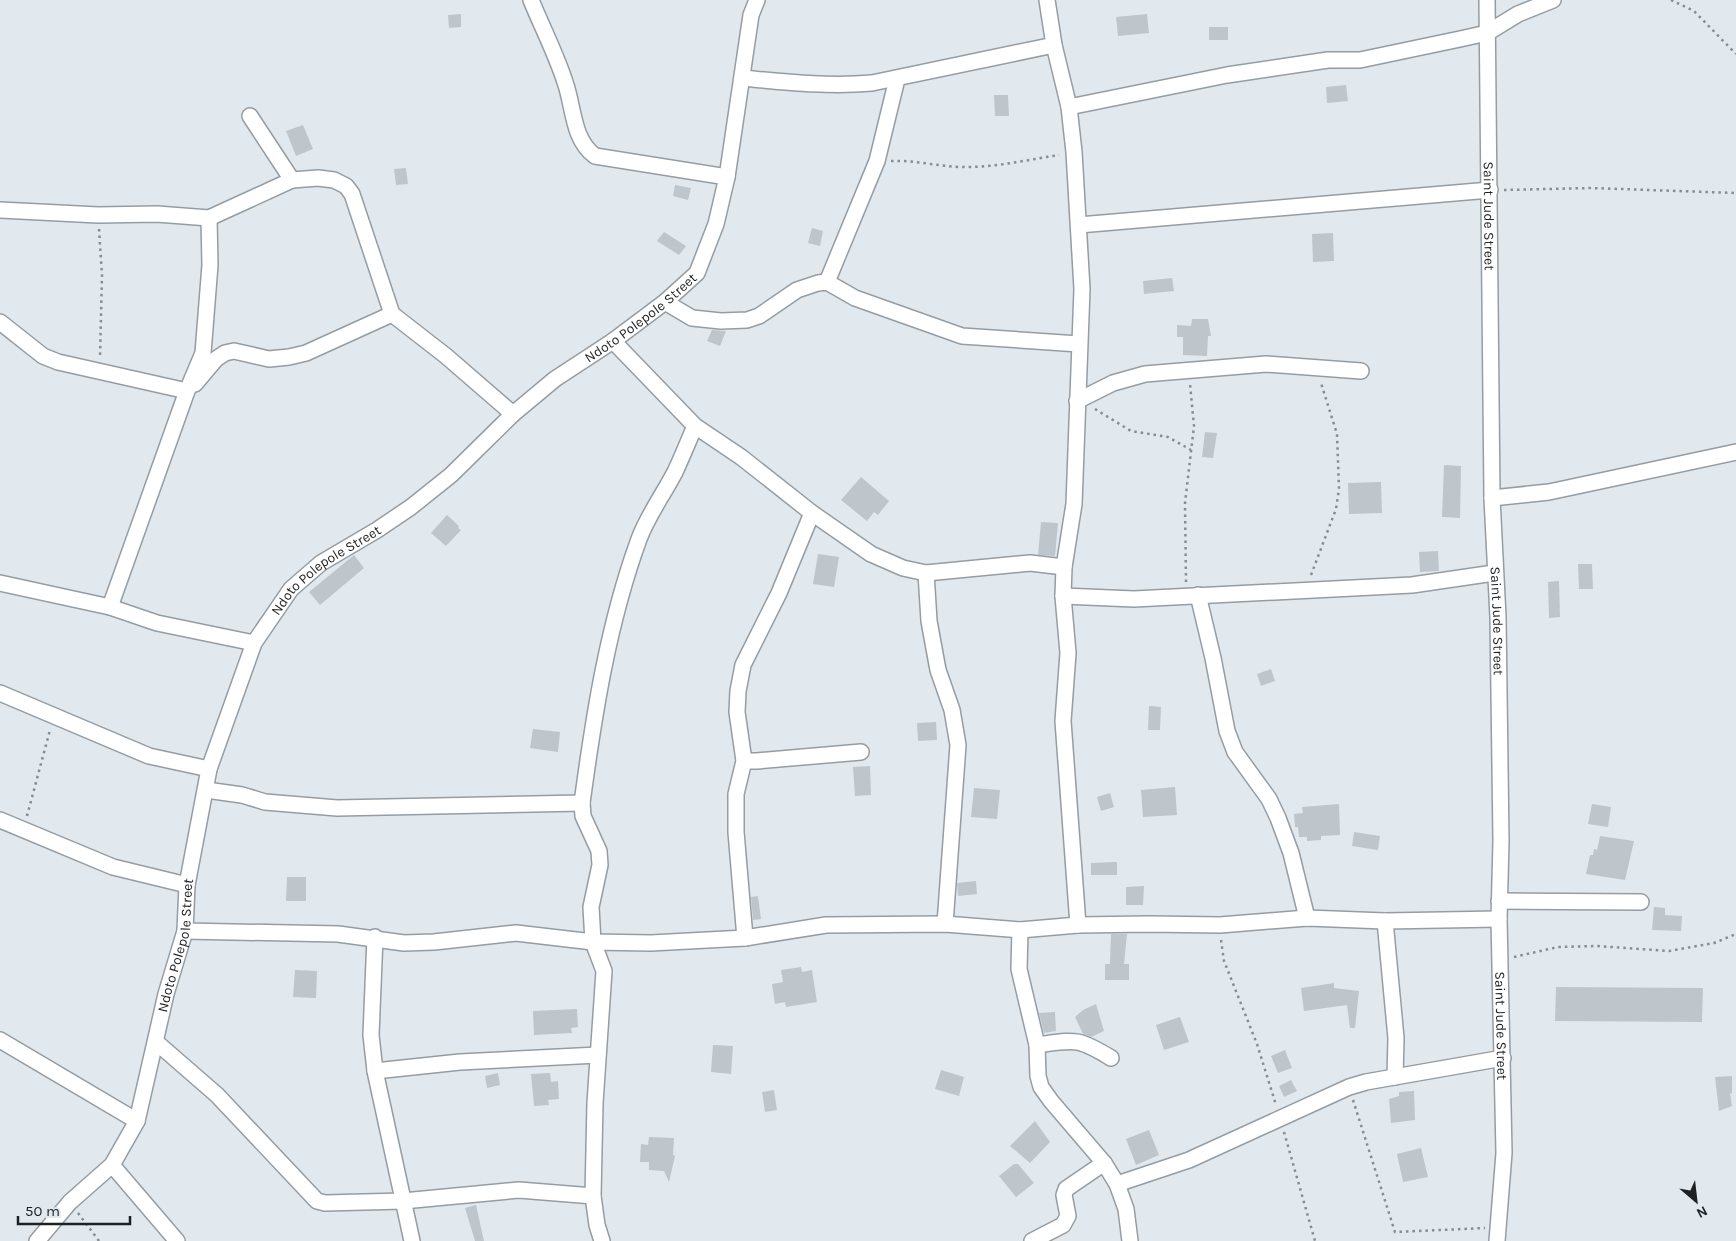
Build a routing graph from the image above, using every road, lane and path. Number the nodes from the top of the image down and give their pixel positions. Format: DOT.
graph roads {
  1 [pos="531,0"];
  2 [pos="756,0"];
  3 [pos="1047,0"];
  4 [pos="1487,0"];
  5 [pos="1553,0"];
  6 [pos="1671,0"];
  7 [pos="1487,33"];
  8 [pos="1054,44"];
  9 [pos="1736,54"];
  10 [pos="742,78"];
  11 [pos="897,79"];
  12 [pos="1069,107"];
  13 [pos="250,116"];
  14 [pos="1074,152"];
  15 [pos="877,161"];
  16 [pos="727,177"];
  17 [pos="292,180"];
  18 [pos="1490,190"];
  19 [pos="1736,193"];
  20 [pos="0,210"];
  21 [pos="98,215"];
  22 [pos="209,218"];
  23 [pos="1079,224"];
  24 [pos="827,282"];
  25 [pos="665,302"];
  26 [pos="392,314"];
  27 [pos="0,322"];
  28 [pos="614,341"];
  29 [pos="1079,344"];
  30 [pos="1315,367"];
  31 [pos="1188,370"];
  32 [pos="99,371"];
  33 [pos="1361,371"];
  34 [pos="184,397"];
  35 [pos="1079,400"];
  36 [pos="513,414"];
  37 [pos="695,426"];
  38 [pos="1191,450"];
  39 [pos="1736,452"];
  40 [pos="1492,498"];
  41 [pos="812,513"];
  42 [pos="1064,566"];
  43 [pos="926,573"];
  44 [pos="1494,574"];
  45 [pos="0,583"];
  46 [pos="1305,590"];
  47 [pos="1063,596"];
  48 [pos="1192,596"];
  49 [pos="110,607"];
  50 [pos="254,643"];
  51 [pos="0,693"];
  52 [pos="52,716"];
  53 [pos="861,752"];
  54 [pos="744,761"];
  55 [pos="208,768"];
  56 [pos="206,790"];
  57 [pos="582,803"];
  58 [pos="0,820"];
  59 [pos="23,829"];
  60 [pos="187,885"];
  61 [pos="1499,901"];
  62 [pos="1641,902"];
  63 [pos="1307,918"];
  64 [pos="1498,919"];
  65 [pos="1385,921"];
  66 [pos="945,924"];
  67 [pos="1078,925"];
  68 [pos="1220,925"];
  69 [pos="185,930"];
  70 [pos="1020,930"];
  71 [pos="1736,934"];
  72 [pos="375,937"];
  73 [pos="745,938"];
  74 [pos="593,942"];
  75 [pos="1500,960"];
  76 [pos="0,1040"];
  77 [pos="156,1042"];
  78 [pos="1037,1045"];
  79 [pos="598,1055"];
  80 [pos="1111,1058"];
  81 [pos="1503,1058"];
  82 [pos="375,1071"];
  83 [pos="1395,1077"];
  84 [pos="1349,1087"];
  85 [pos="1280,1118"];
  86 [pos="137,1120"];
  87 [pos="1104,1163"];
  88 [pos="112,1166"];
  89 [pos="1117,1184"];
  90 [pos="593,1196"];
  91 [pos="403,1201"];
  92 [pos="70,1202"];
  93 [pos="1498,1234"];
  94 [pos="37,1241"];
  95 [pos="98,1241"];
  96 [pos="177,1241"];
  97 [pos="412,1241"];
  98 [pos="602,1241"];
  99 [pos="1032,1241"];
  100 [pos="1130,1241"];
  101 [pos="1315,1241"];
  1 -- 16 [label="street"];
  2 -- 10 [label="street, Ndoto Polepole Street"];
  3 -- 8 [label="street"];
  4 -- 7 [label="street, Saint Jude Street"];
  5 -- 7 [label="street"];
  6 -- 9 [label="path"];
  7 -- 12 [label="street"];
  7 -- 18 [label="street, Saint Jude Street"];
  8 -- 11 [label="street"];
  8 -- 12 [label="street"];
  10 -- 11 [label="street"];
  10 -- 16 [label="street, Ndoto Polepole Street"];
  11 -- 15 [label="street"];
  12 -- 14 [label="street"];
  13 -- 17 [label="street"];
  14 -- 15 [label="path"];
  14 -- 23 [label="street"];
  15 -- 24 [label="street"];
  16 -- 25 [label="street, Ndoto Polepole Street"];
  17 -- 22 [label="street"];
  17 -- 26 [label="street"];
  18 -- 19 [label="path"];
  18 -- 23 [label="street"];
  18 -- 40 [label="street, Saint Jude Street"];
  20 -- 21 [label="street"];
  21 -- 22 [label="street"];
  21 -- 32 [label="path"];
  22 -- 34 [label="street"];
  23 -- 29 [label="street"];
  24 -- 25 [label="street"];
  24 -- 29 [label="street"];
  25 -- 28 [label="street, Ndoto Polepole Street"];
  26 -- 34 [label="street"];
  26 -- 36 [label="street"];
  27 -- 32 [label="street"];
  28 -- 36 [label="street, Ndoto Polepole Street"];
  28 -- 37 [label="street"];
  29 -- 35 [label="street"];
  30 -- 31 [label="street"];
  30 -- 33 [label="street"];
  30 -- 46 [label="path"];
  31 -- 35 [label="street"];
  31 -- 38 [label="path"];
  32 -- 34 [label="street"];
  34 -- 49 [label="street"];
  35 -- 38 [label="path"];
  35 -- 42 [label="street"];
  36 -- 50 [label="street, Ndoto Polepole Street"];
  37 -- 41 [label="street"];
  37 -- 57 [label="street"];
  38 -- 48 [label="path"];
  39 -- 40 [label="street"];
  40 -- 44 [label="street, Saint Jude Street"];
  41 -- 43 [label="street"];
  41 -- 54 [label="street"];
  42 -- 43 [label="street"];
  42 -- 47 [label="street"];
  43 -- 66 [label="street"];
  44 -- 46 [label="street"];
  44 -- 61 [label="street, Saint Jude Street"];
  45 -- 49 [label="street"];
  46 -- 48 [label="street"];
  47 -- 48 [label="street"];
  47 -- 67 [label="street"];
  48 -- 63 [label="street"];
  49 -- 50 [label="street"];
  50 -- 55 [label="street, Ndoto Polepole Street"];
  51 -- 52 [label="street"];
  52 -- 55 [label="street"];
  52 -- 59 [label="path"];
  53 -- 54 [label="street"];
  54 -- 73 [label="street"];
  55 -- 56 [label="street, Ndoto Polepole Street"];
  56 -- 57 [label="street"];
  56 -- 60 [label="street, Ndoto Polepole Street"];
  57 -- 74 [label="street"];
  58 -- 59 [label="street"];
  59 -- 60 [label="street"];
  60 -- 69 [label="street, Ndoto Polepole Street"];
  61 -- 62 [label="street"];
  61 -- 64 [label="street, Saint Jude Street"];
  63 -- 65 [label="street"];
  63 -- 68 [label="street"];
  64 -- 65 [label="street"];
  64 -- 75 [label="street, Saint Jude Street"];
  65 -- 83 [label="street"];
  66 -- 70 [label="street"];
  66 -- 73 [label="street"];
  67 -- 68 [label="street"];
  67 -- 70 [label="street"];
  68 -- 85 [label="path"];
  69 -- 72 [label="street"];
  69 -- 77 [label="street, Ndoto Polepole Street"];
  70 -- 78 [label="street"];
  71 -- 75 [label="path"];
  72 -- 74 [label="street"];
  72 -- 82 [label="street"];
  73 -- 74 [label="street"];
  74 -- 79 [label="street"];
  75 -- 81 [label="street, Saint Jude Street"];
  76 -- 86 [label="street"];
  77 -- 86 [label="street, Ndoto Polepole Street"];
  77 -- 91 [label="street"];
  78 -- 80 [label="street"];
  78 -- 87 [label="street"];
  79 -- 82 [label="street"];
  79 -- 90 [label="street"];
  81 -- 83 [label="street"];
  81 -- 93 [label="street, Saint Jude Street"];
  82 -- 91 [label="street"];
  83 -- 84 [label="street"];
  84 -- 85 [label="street"];
  84 -- 93 [label="path"];
  85 -- 89 [label="street"];
  85 -- 101 [label="path"];
  86 -- 88 [label="street, Ndoto Polepole Street"];
  87 -- 89 [label="street"];
  87 -- 99 [label="street"];
  88 -- 92 [label="street, Ndoto Polepole Street"];
  88 -- 96 [label="street"];
  89 -- 100 [label="street"];
  90 -- 91 [label="street"];
  90 -- 98 [label="street"];
  91 -- 97 [label="street"];
  92 -- 94 [label="street, Ndoto Polepole Street"];
  92 -- 95 [label="path"];
}
